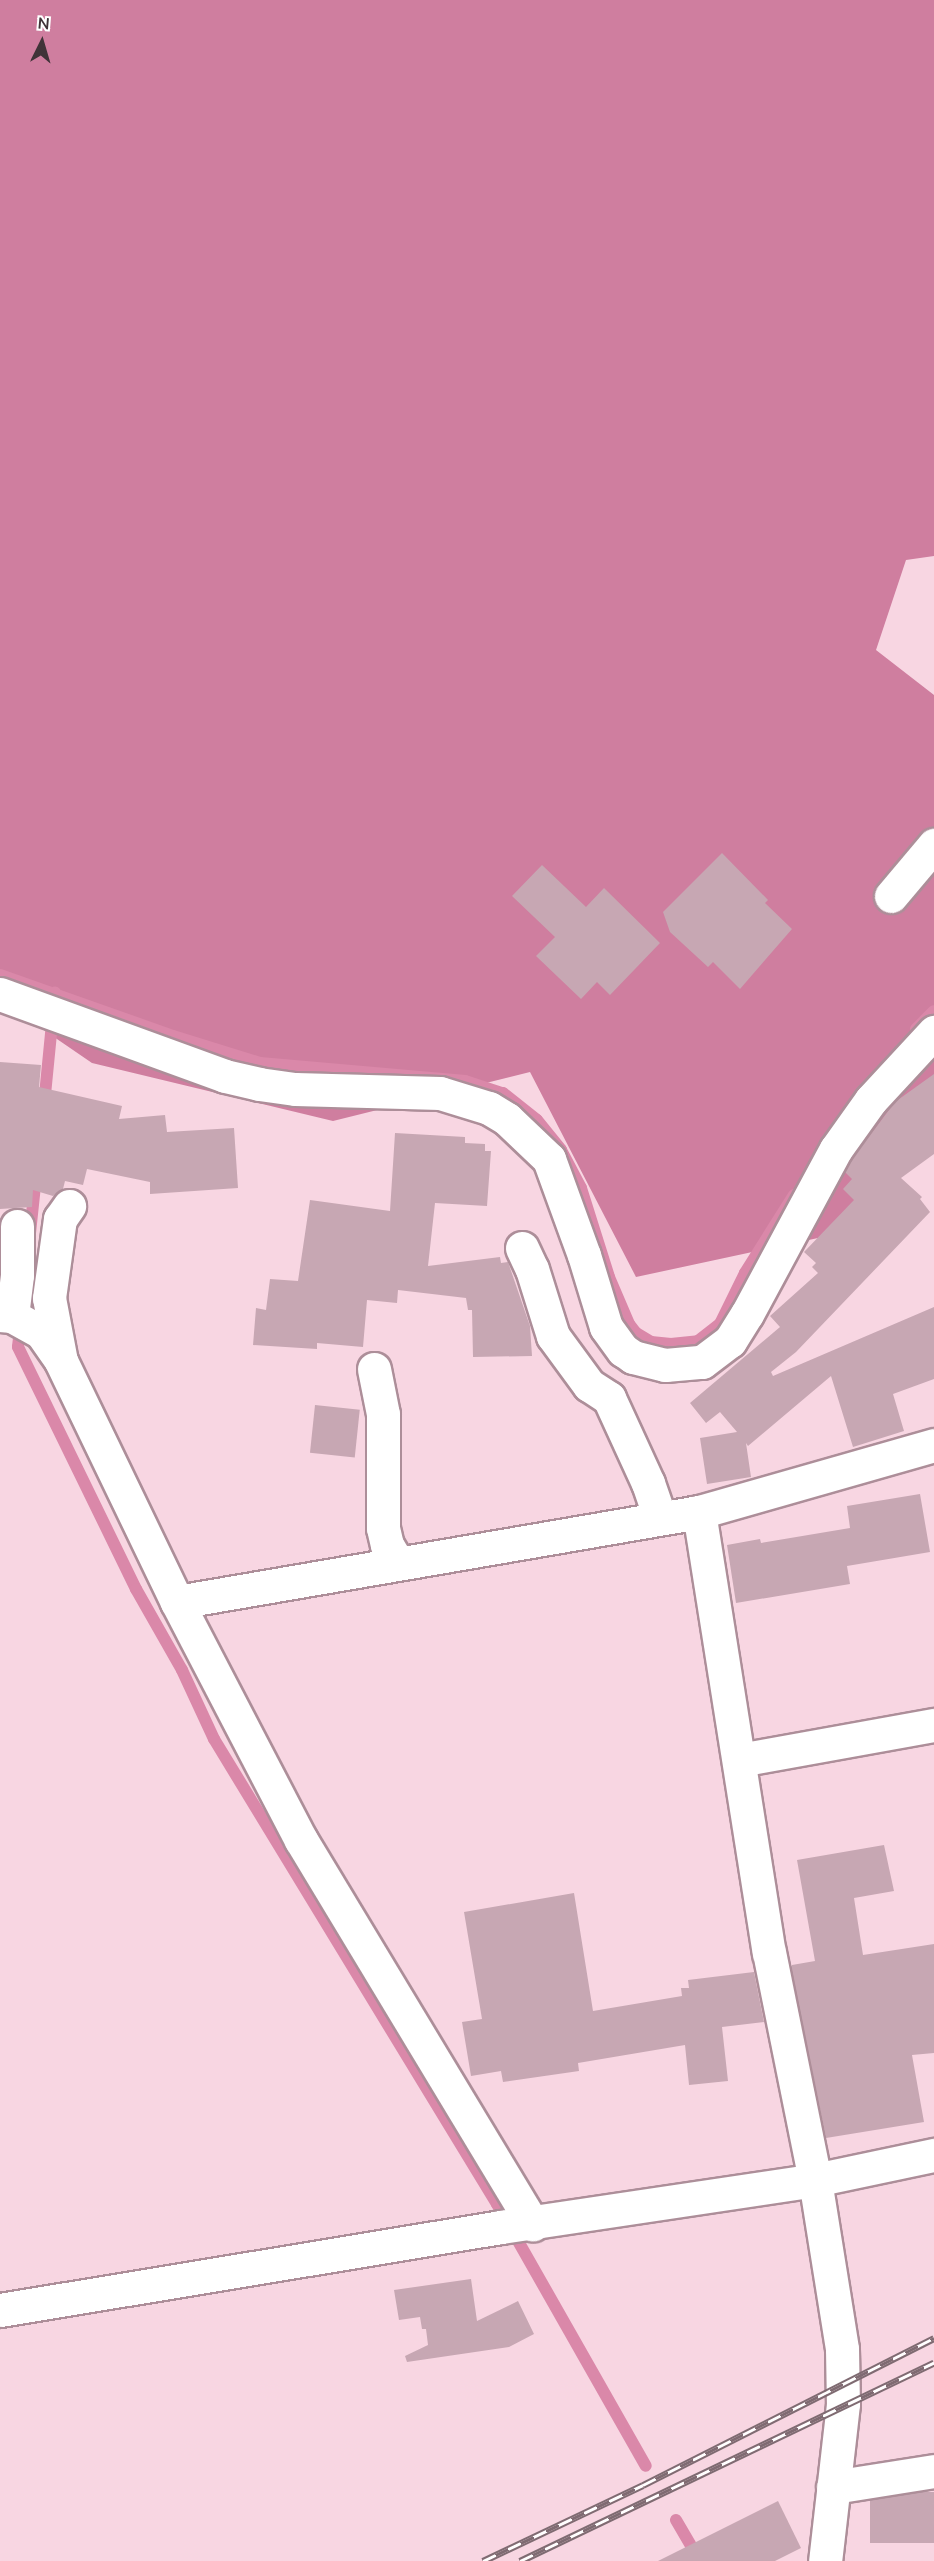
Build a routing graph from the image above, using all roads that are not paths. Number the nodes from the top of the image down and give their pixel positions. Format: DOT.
graph roads {
  1 [pos="934,845"];
  2 [pos="891,896"];
  3 [pos="0,994"];
  4 [pos="934,1032"];
  5 [pos="69,1206"];
  6 [pos="17,1226"];
  7 [pos="522,1248"];
  8 [pos="6,1315"];
  9 [pos="61,1361"];
  10 [pos="374,1369"];
  11 [pos="934,1445"];
  12 [pos="699,1512"];
  13 [pos="660,1517"];
  14 [pos="398,1563"];
  15 [pos="177,1602"];
  16 [pos="934,1725"];
  17 [pos="739,1760"];
  18 [pos="934,2156"];
  19 [pos="815,2180"];
  20 [pos="518,2226"];
  21 [pos="0,2310"];
  22 [pos="934,2471"];
  23 [pos="833,2487"];
  24 [pos="825,2561"];
  1 -- 2 [label="street"];
  3 -- 4 [label="street"];
  5 -- 9 [label="street"];
  6 -- 8 [label="street"];
  7 -- 13 [label="street"];
  8 -- 9 [label="street"];
  9 -- 15 [label="street"];
  10 -- 14 [label="street"];
  11 -- 12 [label="street"];
  12 -- 13 [label="street"];
  12 -- 17 [label="street"];
  13 -- 14 [label="street"];
  14 -- 15 [label="street"];
  15 -- 20 [label="street"];
  16 -- 17 [label="street"];
  17 -- 19 [label="street"];
  18 -- 19 [label="street"];
  19 -- 20 [label="street"];
  19 -- 23 [label="street"];
  20 -- 21 [label="street"];
  22 -- 23 [label="street"];
  23 -- 24 [label="street"];
}
